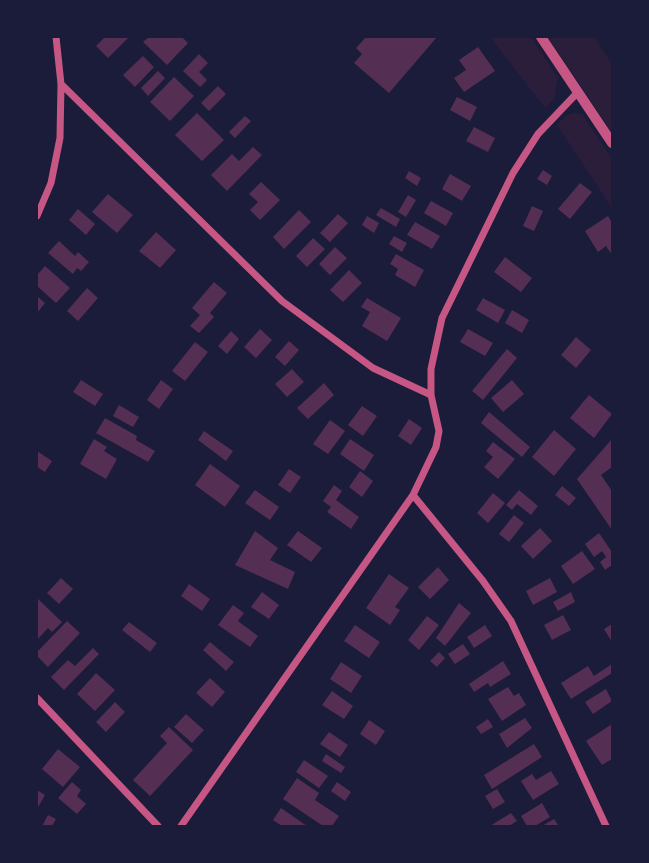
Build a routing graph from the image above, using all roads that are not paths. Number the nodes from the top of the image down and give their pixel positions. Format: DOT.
graph roads {
  1 [pos="55,37"];
  2 [pos="541,37"];
  3 [pos="61,84"];
  4 [pos="578,92"];
  5 [pos="612,143"];
  6 [pos="37,216"];
  7 [pos="431,395"];
  8 [pos="413,495"];
  9 [pos="37,698"];
  10 [pos="158,826"];
  11 [pos="181,826"];
  12 [pos="606,826"];
  1 -- 3 [label="street"];
  2 -- 4 [label="street"];
  3 -- 6 [label="street"];
  3 -- 7 [label="street"];
  4 -- 5 [label="street"];
  4 -- 7 [label="street"];
  7 -- 8 [label="street"];
  8 -- 11 [label="street"];
  8 -- 12 [label="street"];
  9 -- 10 [label="street"];
}
